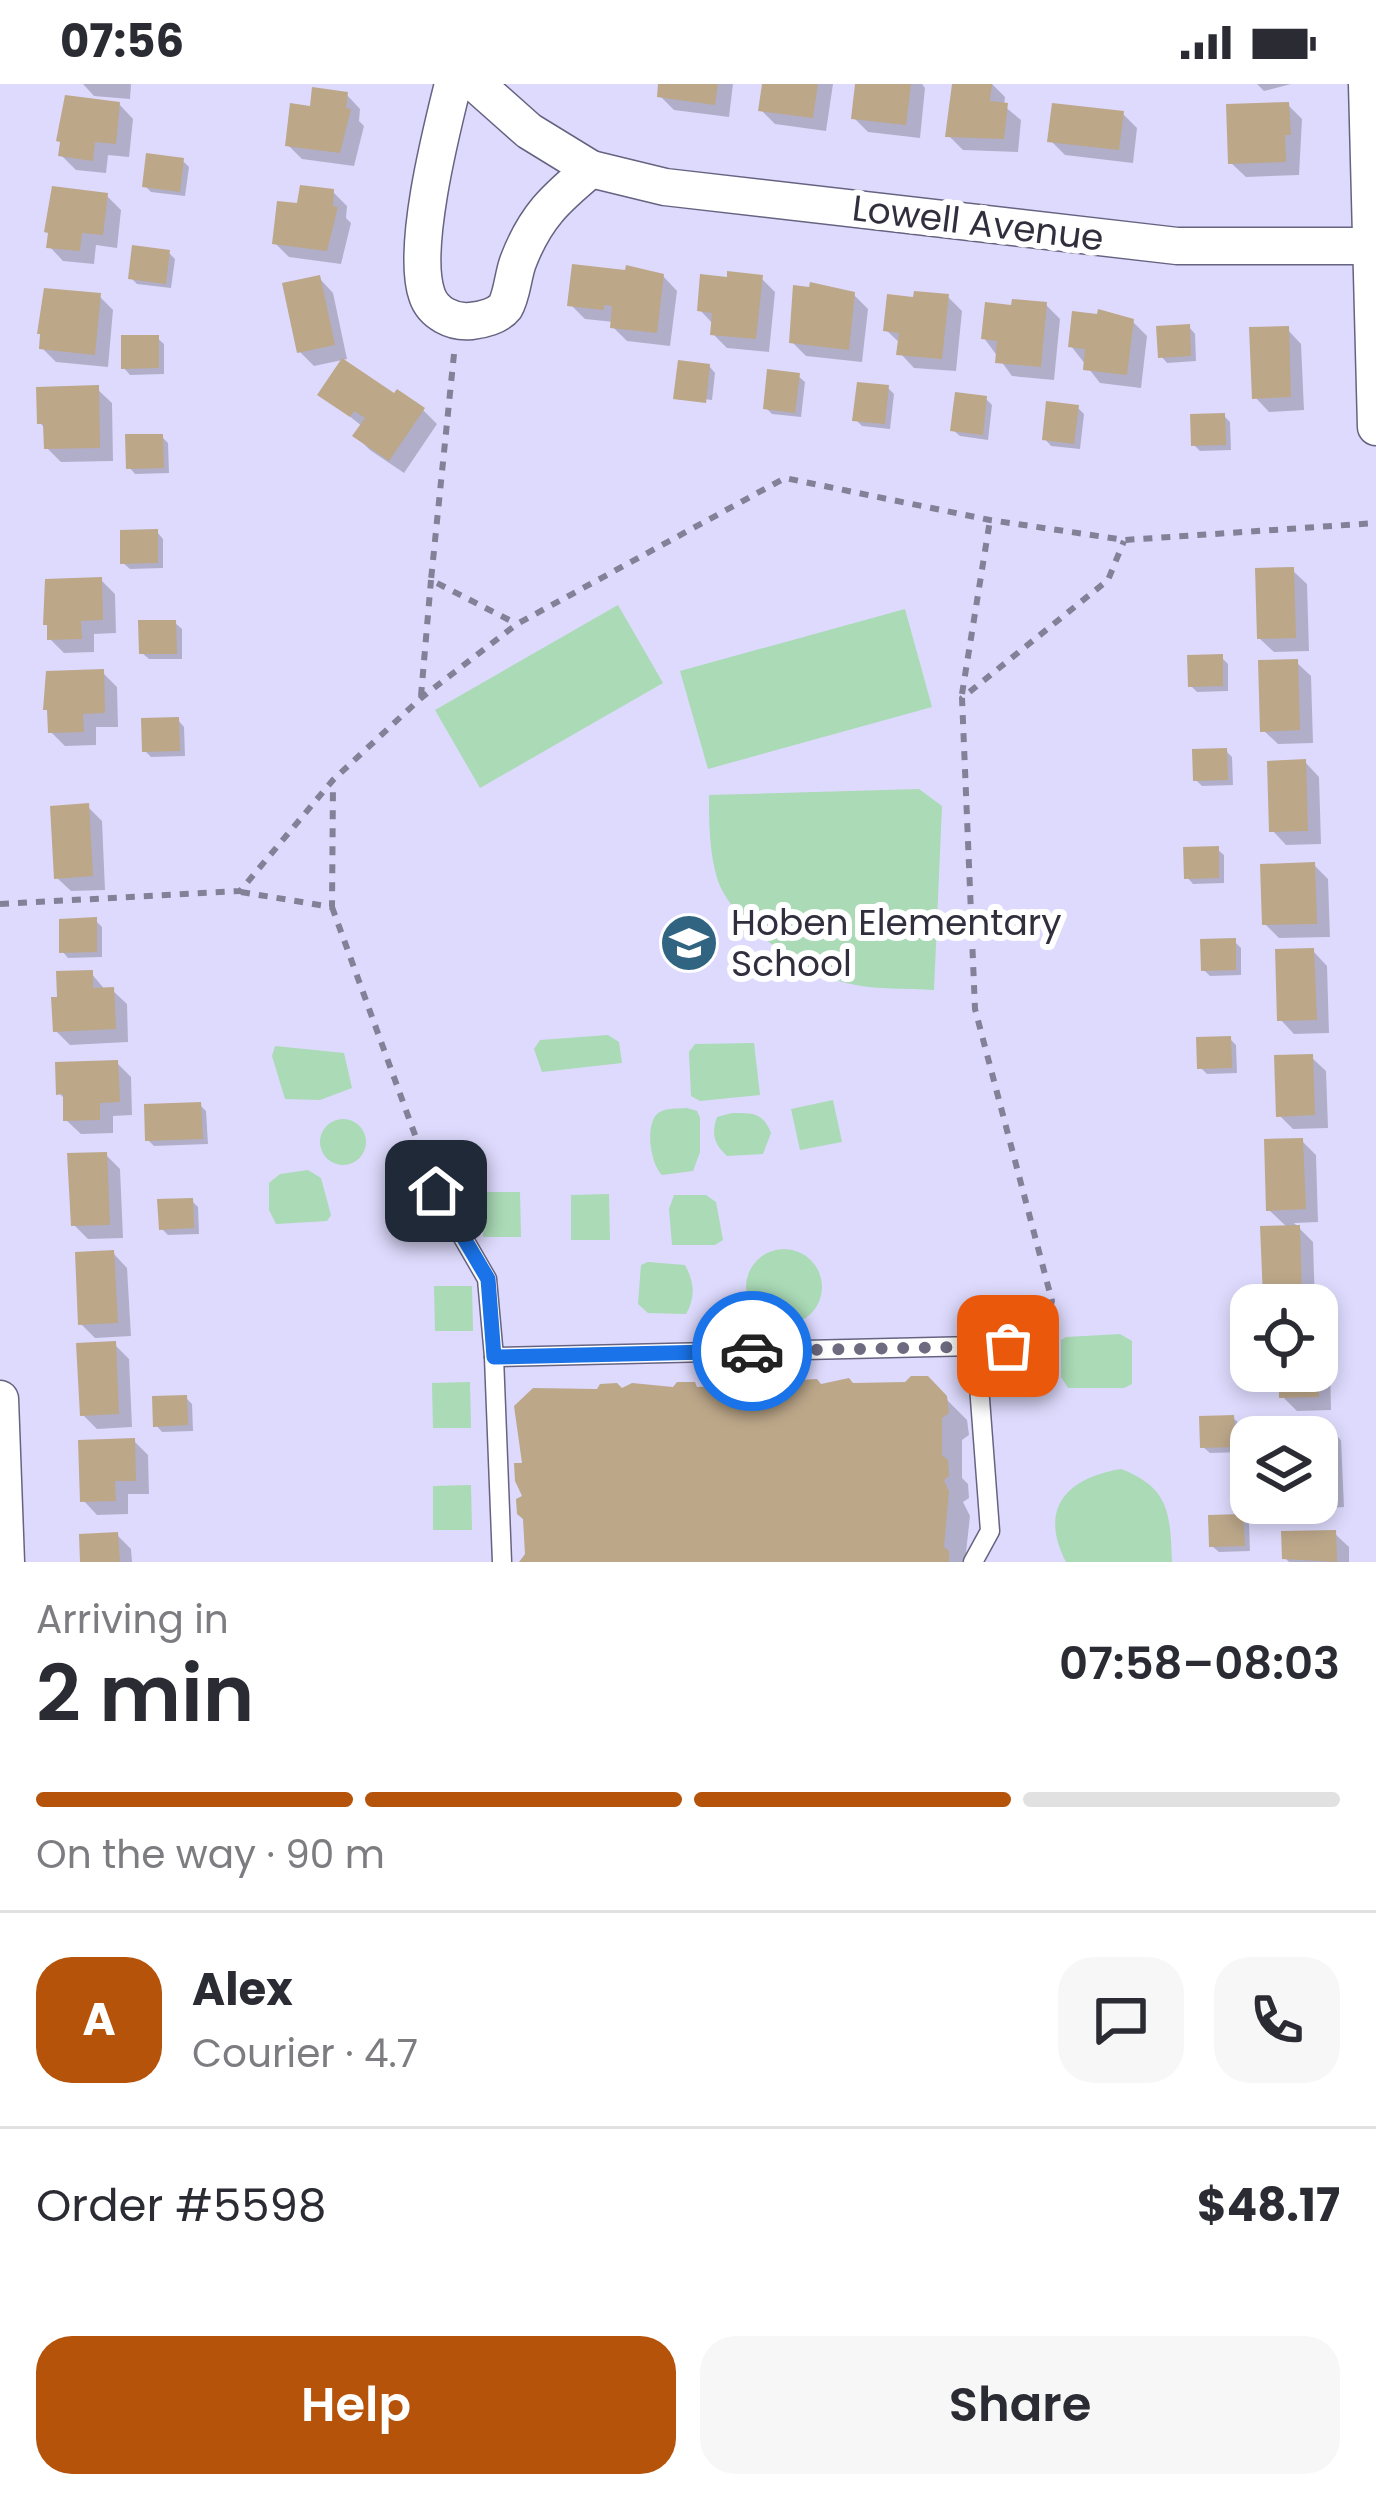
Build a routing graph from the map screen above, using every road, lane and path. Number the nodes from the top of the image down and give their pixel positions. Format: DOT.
graph roads {
  1 [pos="453,84"];
  2 [pos="476,84"];
  3 [pos="1367,84"];
  4 [pos="591,169"];
  5 [pos="1369,247"];
  6 [pos="458,321"];
  7 [pos="1376,428"];
  8 [pos="990,520"];
  9 [pos="1376,523"];
  10 [pos="1125,540"];
  11 [pos="431,580"];
  12 [pos="517,624"];
  13 [pos="421,698"];
  14 [pos="962,698"];
  15 [pos="333,780"];
  16 [pos="240,891"];
  17 [pos="0,904"];
  18 [pos="332,907"];
  19 [pos="436,1191"];
  20 [pos="976,1346"];
  21 [pos="1040,1346"];
  22 [pos="494,1357"];
  23 [pos="0,1399"];
  24 [pos="6,1562"];
  25 [pos="502,1562"];
  26 [pos="973,1562"];
  1 -- 6 [label="street"];
  2 -- 4 [label="street, Lowell Avenue"];
  3 -- 5 [label="street"];
  4 -- 5 [label="street, Lowell Avenue"];
  4 -- 6 [label="street"];
  5 -- 7 [label="street"];
  6 -- 11 [label="path"];
  8 -- 10 [label="path"];
  8 -- 12 [label="path"];
  8 -- 14 [label="path"];
  9 -- 10 [label="path"];
  10 -- 14 [label="path"];
  11 -- 12 [label="path"];
  11 -- 13 [label="path"];
  12 -- 13 [label="path"];
  13 -- 15 [label="path"];
  14 -- 21 [label="path"];
  15 -- 16 [label="path"];
  15 -- 18 [label="path"];
  16 -- 17 [label="path"];
  16 -- 18 [label="path"];
  18 -- 19 [label="path"];
  19 -- 22 [label="lane"];
  20 -- 21 [label="lane"];
  20 -- 22 [label="lane"];
  20 -- 26 [label="lane"];
  22 -- 25 [label="lane"];
  23 -- 24 [label="street"];
}
